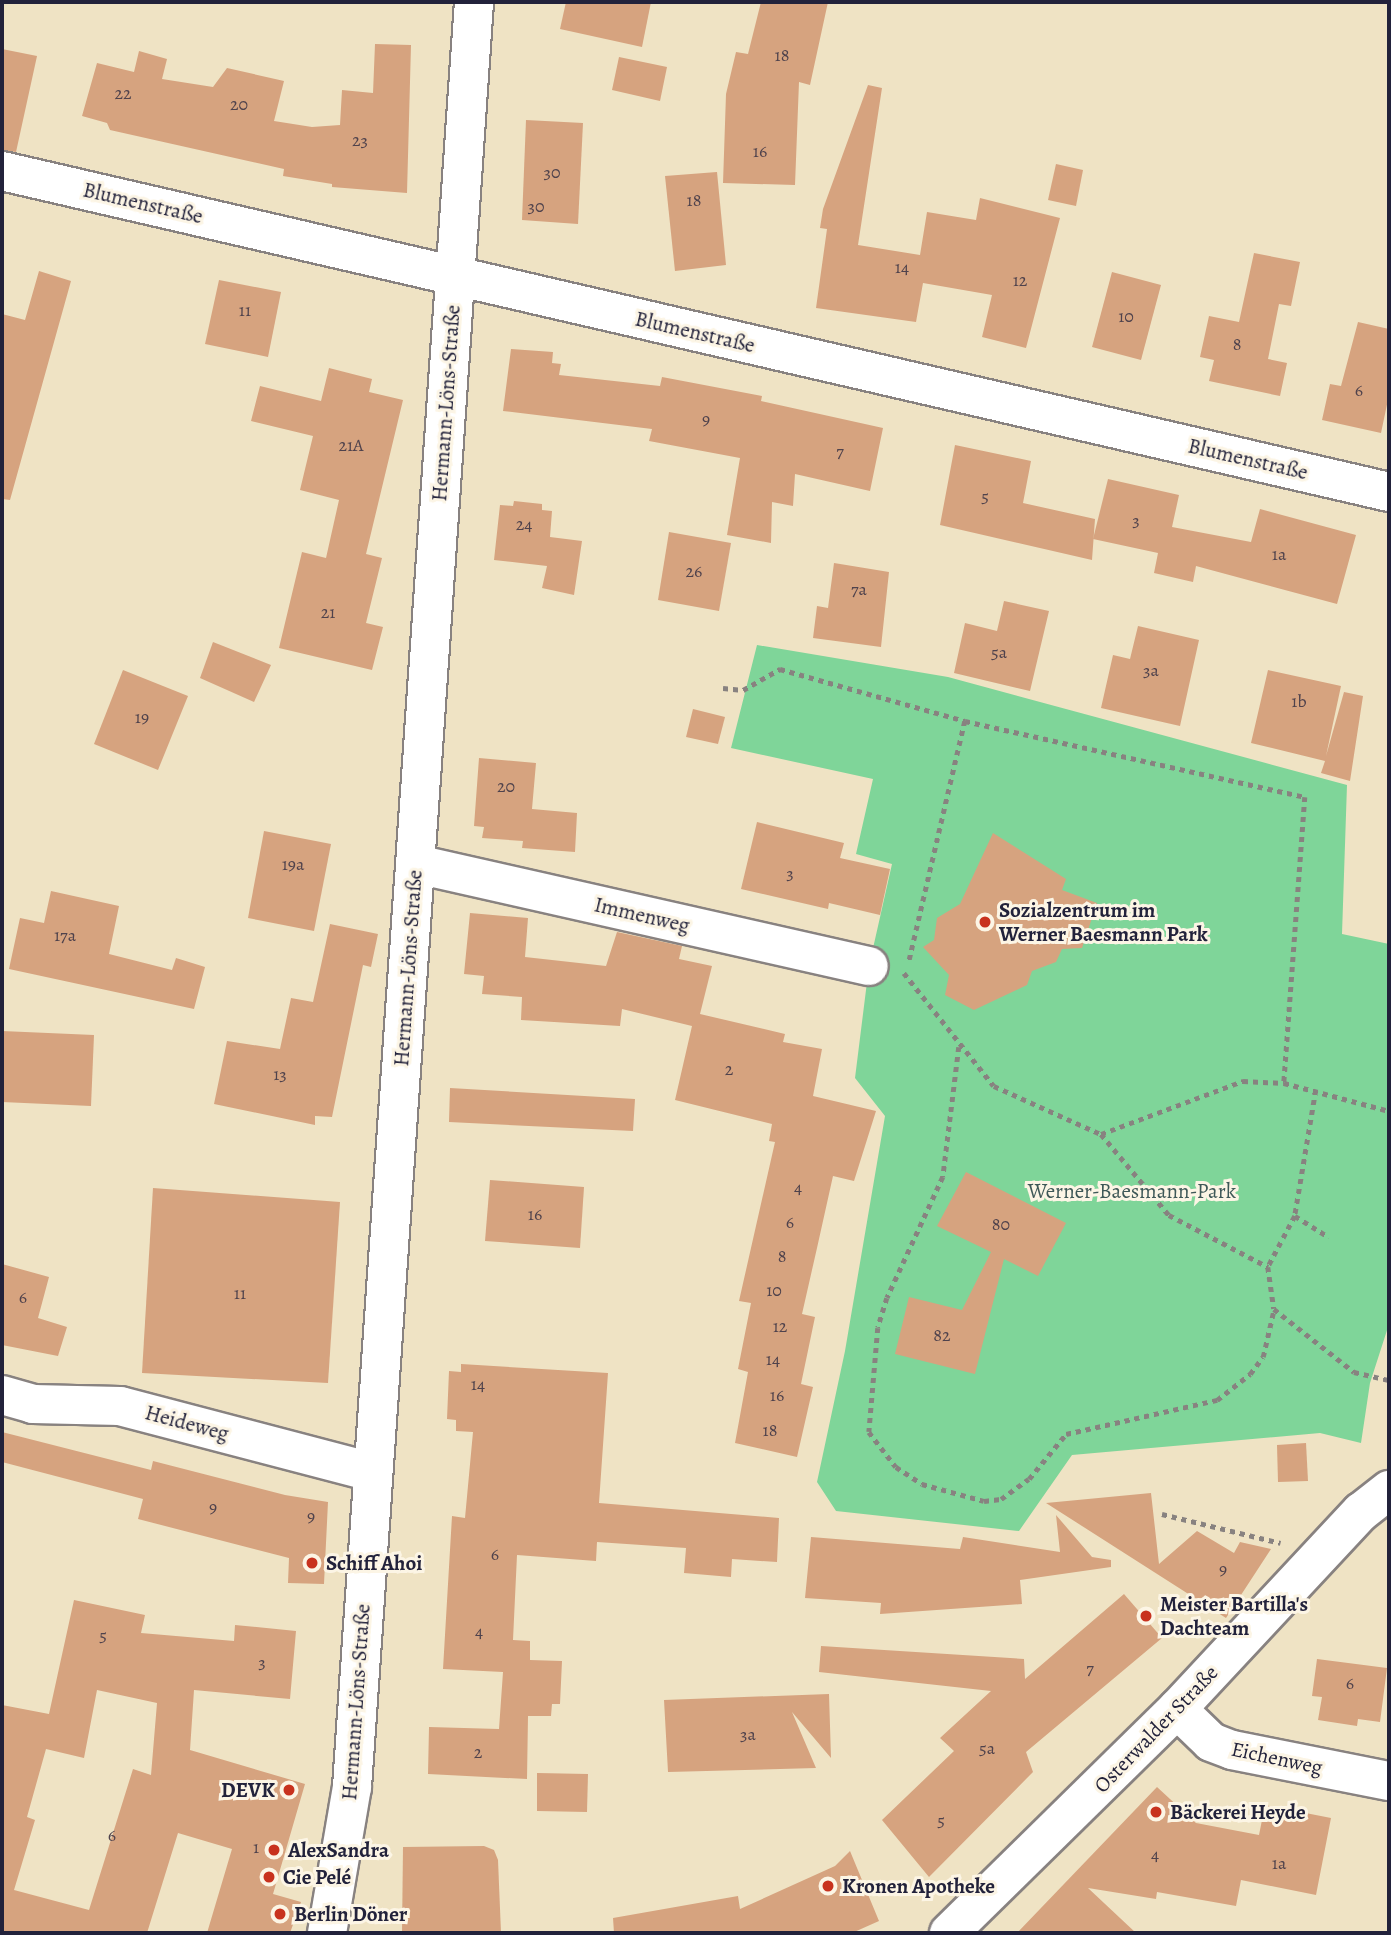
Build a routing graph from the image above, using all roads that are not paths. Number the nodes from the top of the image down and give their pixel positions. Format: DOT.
graph roads {
  1 [pos="474,2"];
  2 [pos="2,171"];
  3 [pos="454,276"];
  4 [pos="1389,492"];
  5 [pos="416,864"];
  6 [pos="869,967"];
  7 [pos="2,1395"];
  8 [pos="370,1472"];
  9 [pos="1389,1490"];
  10 [pos="1177,1709"];
  11 [pos="1389,1781"];
  12 [pos="327,1933"];
  13 [pos="949,1933"];
  1 -- 3 [label="street, Hermann-Löns-Straße"];
  2 -- 3 [label="street, Blumenstraße"];
  3 -- 4 [label="street, Blumenstraße"];
  3 -- 5 [label="street, Hermann-Löns-Straße"];
  5 -- 6 [label="street, Immenweg"];
  5 -- 8 [label="street, Hermann-Löns-Straße"];
  7 -- 8 [label="street, Heideweg"];
  8 -- 12 [label="street, Hermann-Löns-Straße"];
  9 -- 10 [label="street, Osterwalder Straße"];
  10 -- 11 [label="street, Eichenweg"];
  10 -- 13 [label="street, Osterwalder Straße"];
}
